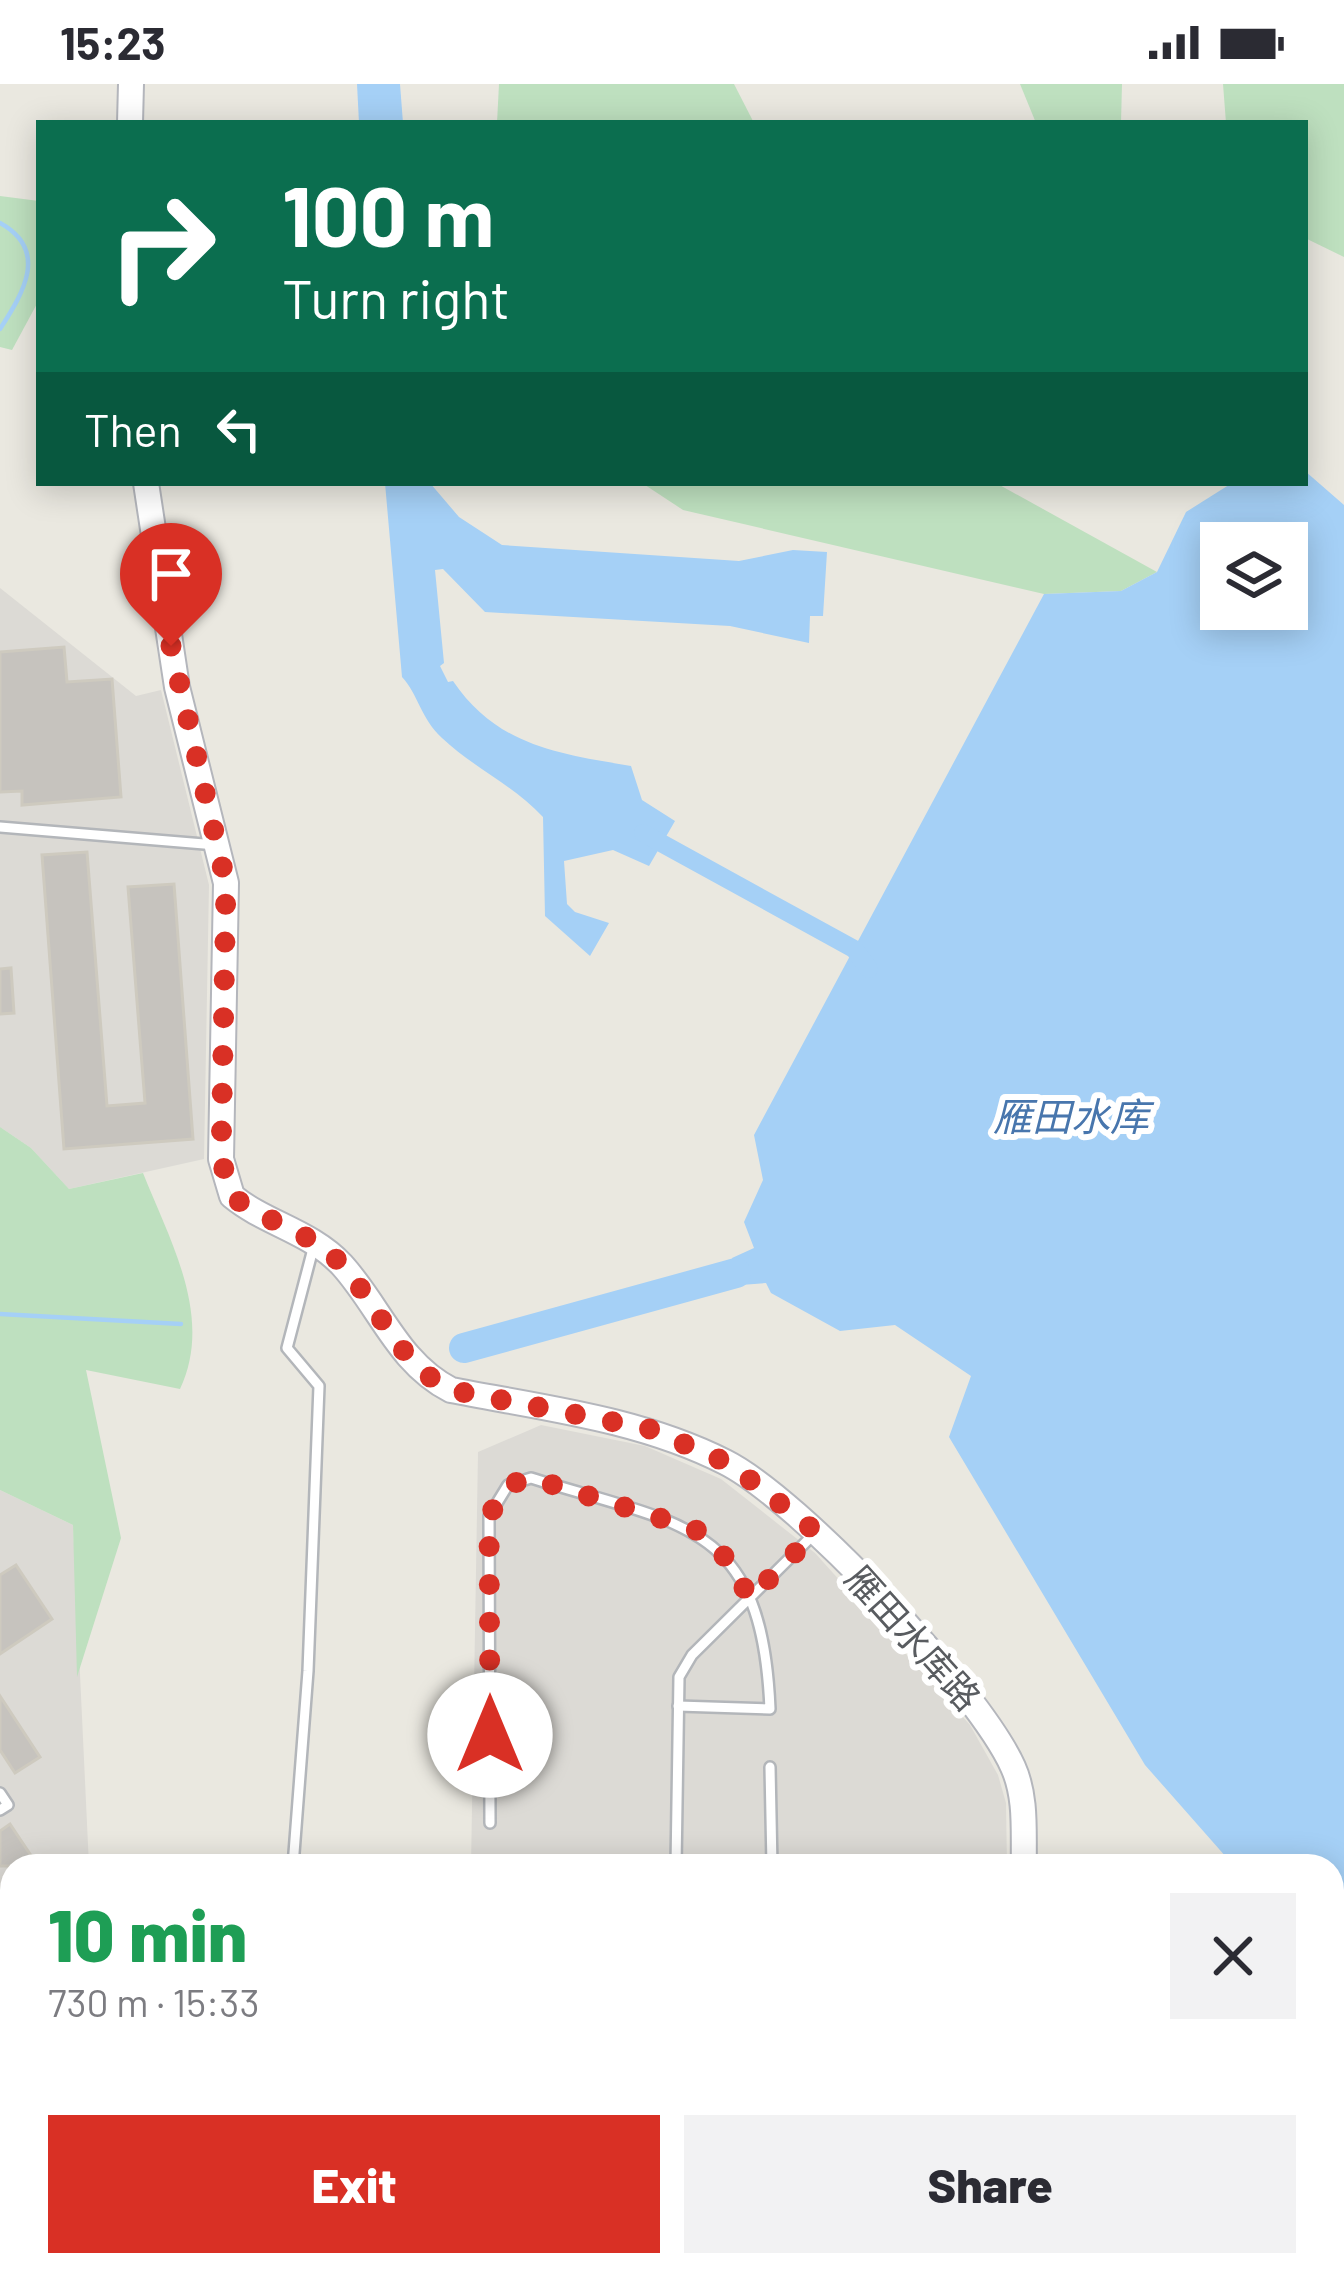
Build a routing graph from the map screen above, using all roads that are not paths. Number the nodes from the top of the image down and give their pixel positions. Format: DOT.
graph roads {
  1 [pos="131,84"];
  2 [pos="130,120"];
  3 [pos="146,486"];
  4 [pos="0,827"];
  5 [pos="217,845"];
  6 [pos="316,1242"];
  7 [pos="816,1532"];
  8 [pos="750,1598"];
  9 [pos="678,1706"];
  10 [pos="770,1767"];
  11 [pos="0,1793"];
  12 [pos="0,1810"];
  13 [pos="490,1822"];
  14 [pos="294,1854"];
  15 [pos="676,1854"];
  16 [pos="772,1854"];
  17 [pos="1024,1854"];
  1 -- 2 [label="main road"];
  3 -- 5 [label="main road, 雁田水库路"];
  4 -- 5 [label="lane"];
  5 -- 6 [label="main road, 雁田水库路"];
  6 -- 7 [label="main road, 雁田水库路"];
  6 -- 14 [label="lane"];
  7 -- 8 [label="lane"];
  7 -- 17 [label="main road, 雁田水库路"];
  8 -- 9 [label="lane"];
  8 -- 9 [label="lane"];
  8 -- 13 [label="lane"];
  9 -- 15 [label="lane"];
  10 -- 16 [label="lane"];
  11 -- 12 [label="lane"];
}
